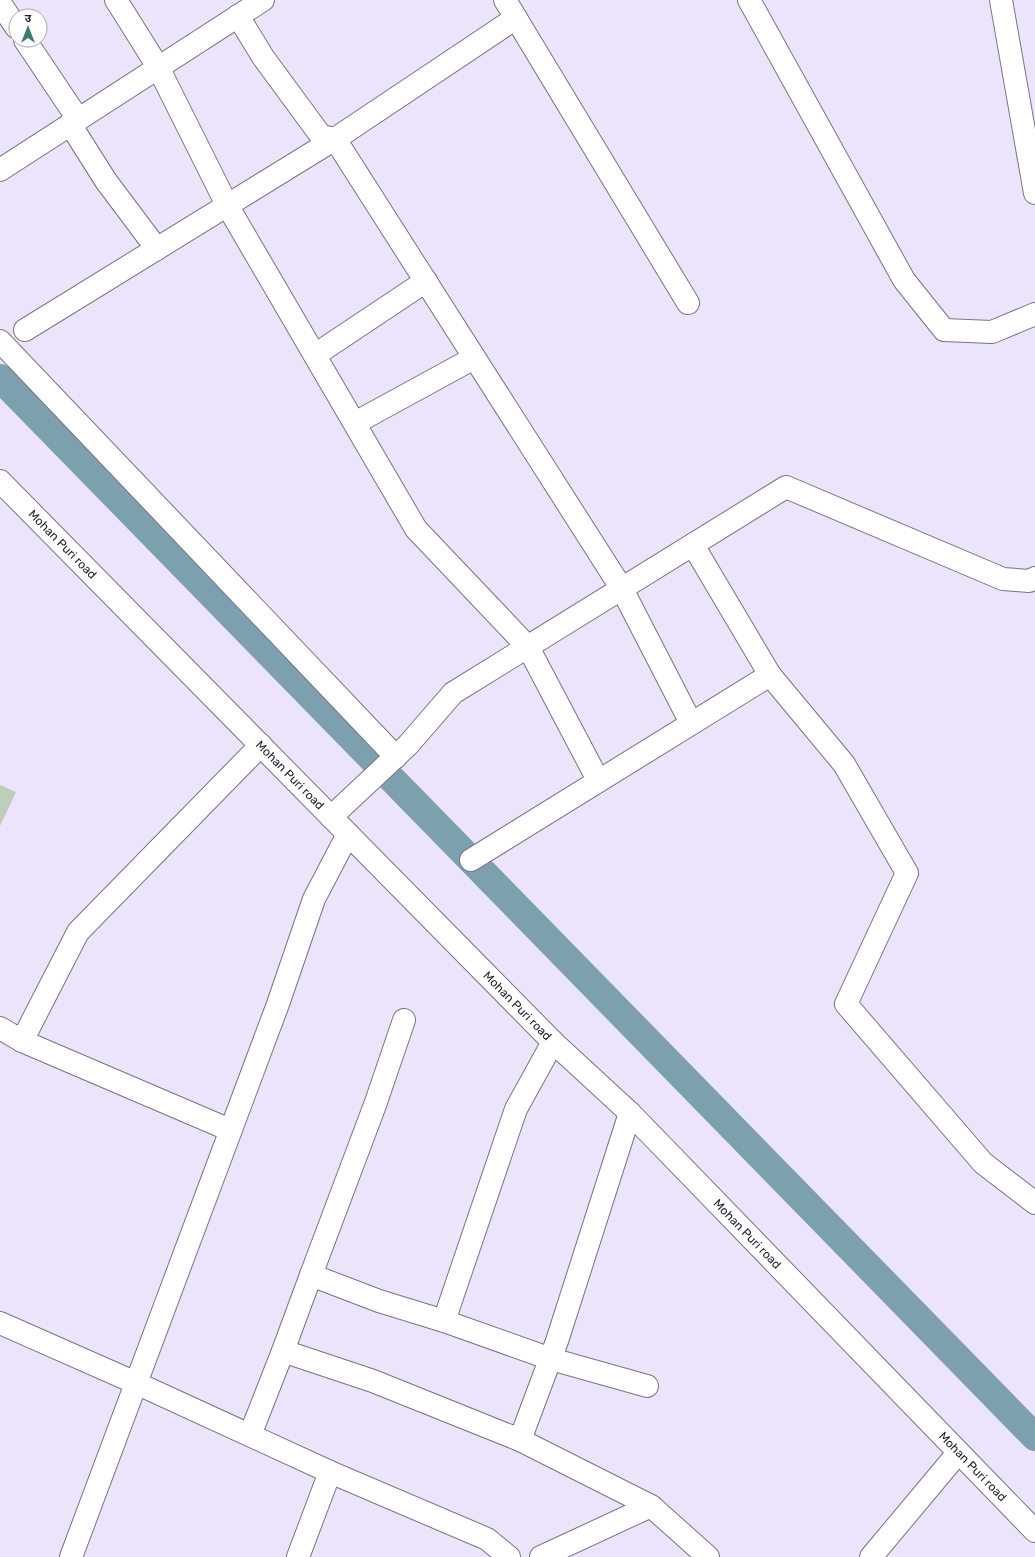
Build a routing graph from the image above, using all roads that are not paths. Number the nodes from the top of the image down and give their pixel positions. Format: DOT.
graph roads {
  1 [pos="116,0"];
  2 [pos="263,0"];
  3 [pos="505,0"];
  4 [pos="749,0"];
  5 [pos="1001,0"];
  6 [pos="0,1"];
  7 [pos="8,14"];
  8 [pos="238,16"];
  9 [pos="516,18"];
  10 [pos="30,48"];
  11 [pos="158,67"];
  12 [pos="74,122"];
  13 [pos="335,139"];
  14 [pos="0,170"];
  15 [pos="1035,193"];
  16 [pos="227,205"];
  17 [pos="157,248"];
  18 [pos="426,281"];
  19 [pos="688,303"];
  20 [pos="1035,314"];
  21 [pos="24,330"];
  22 [pos="0,341"];
  23 [pos="315,355"];
  24 [pos="474,358"];
  25 [pos="355,423"];
  26 [pos="0,481"];
  27 [pos="693,545"];
  28 [pos="1035,578"];
  29 [pos="622,589"];
  30 [pos="528,647"];
  31 [pos="770,675"];
  32 [pos="691,723"];
  33 [pos="261,745"];
  34 [pos="391,761"];
  35 [pos="598,780"];
  36 [pos="332,817"];
  37 [pos="348,834"];
  38 [pos="471,860"];
  39 [pos="404,1020"];
  40 [pos="0,1028"];
  41 [pos="22,1041"];
  42 [pos="553,1042"];
  43 [pos="630,1113"];
  44 [pos="230,1130"];
  45 [pos="1035,1203"];
  46 [pos="311,1275"];
  47 [pos="444,1322"];
  48 [pos="0,1323"];
  49 [pos="284,1351"];
  50 [pos="551,1359"];
  51 [pos="136,1383"];
  52 [pos="647,1386"];
  53 [pos="250,1435"];
  54 [pos="520,1440"];
  55 [pos="958,1453"];
  56 [pos="330,1472"];
  57 [pos="651,1506"];
  58 [pos="1035,1531"];
  59 [pos="71,1557"];
  60 [pos="298,1557"];
  61 [pos="509,1557"];
  62 [pos="541,1557"];
  63 [pos="708,1557"];
  64 [pos="871,1557"];
  1 -- 11 [label="street"];
  2 -- 8 [label="street"];
  3 -- 9 [label="street"];
  4 -- 20 [label="street"];
  5 -- 15 [label="street"];
  6 -- 7 [label="street"];
  8 -- 11 [label="street"];
  8 -- 13 [label="street"];
  9 -- 13 [label="street"];
  9 -- 19 [label="street"];
  10 -- 12 [label="street"];
  11 -- 12 [label="street"];
  11 -- 16 [label="street"];
  12 -- 14 [label="street"];
  12 -- 17 [label="street"];
  13 -- 16 [label="street"];
  13 -- 18 [label="street"];
  16 -- 17 [label="street"];
  16 -- 23 [label="street"];
  17 -- 21 [label="street"];
  18 -- 23 [label="street"];
  18 -- 24 [label="street"];
  22 -- 34 [label="street"];
  23 -- 25 [label="street"];
  24 -- 25 [label="street"];
  24 -- 29 [label="street"];
  25 -- 30 [label="street"];
  26 -- 33 [label="street, Mohan Puri road"];
  27 -- 28 [label="street"];
  27 -- 29 [label="street"];
  27 -- 31 [label="street"];
  29 -- 30 [label="street"];
  29 -- 32 [label="street"];
  30 -- 34 [label="street"];
  30 -- 35 [label="street"];
  31 -- 32 [label="street"];
  31 -- 45 [label="street"];
  32 -- 35 [label="street"];
  33 -- 36 [label="street, Mohan Puri road"];
  33 -- 41 [label="street"];
  34 -- 36 [label="street"];
  35 -- 38 [label="street"];
  36 -- 37 [label="street, Mohan Puri road"];
  37 -- 42 [label="street, Mohan Puri road"];
  37 -- 44 [label="street"];
  39 -- 46 [label="street"];
  40 -- 41 [label="street"];
  41 -- 44 [label="street"];
  42 -- 43 [label="street, Mohan Puri road"];
  42 -- 47 [label="street"];
  43 -- 50 [label="street"];
  43 -- 55 [label="street, Mohan Puri road"];
  44 -- 51 [label="street"];
  46 -- 47 [label="street"];
  46 -- 49 [label="street"];
  47 -- 50 [label="street"];
  48 -- 51 [label="street"];
  49 -- 53 [label="street"];
  49 -- 54 [label="street"];
  50 -- 52 [label="street"];
  50 -- 54 [label="street"];
  51 -- 53 [label="street"];
  51 -- 59 [label="street"];
  53 -- 56 [label="street"];
  54 -- 57 [label="street"];
  55 -- 58 [label="street, Mohan Puri road"];
  55 -- 64 [label="street"];
  56 -- 60 [label="street"];
  56 -- 61 [label="street"];
  57 -- 62 [label="street"];
  57 -- 63 [label="street"];
}
